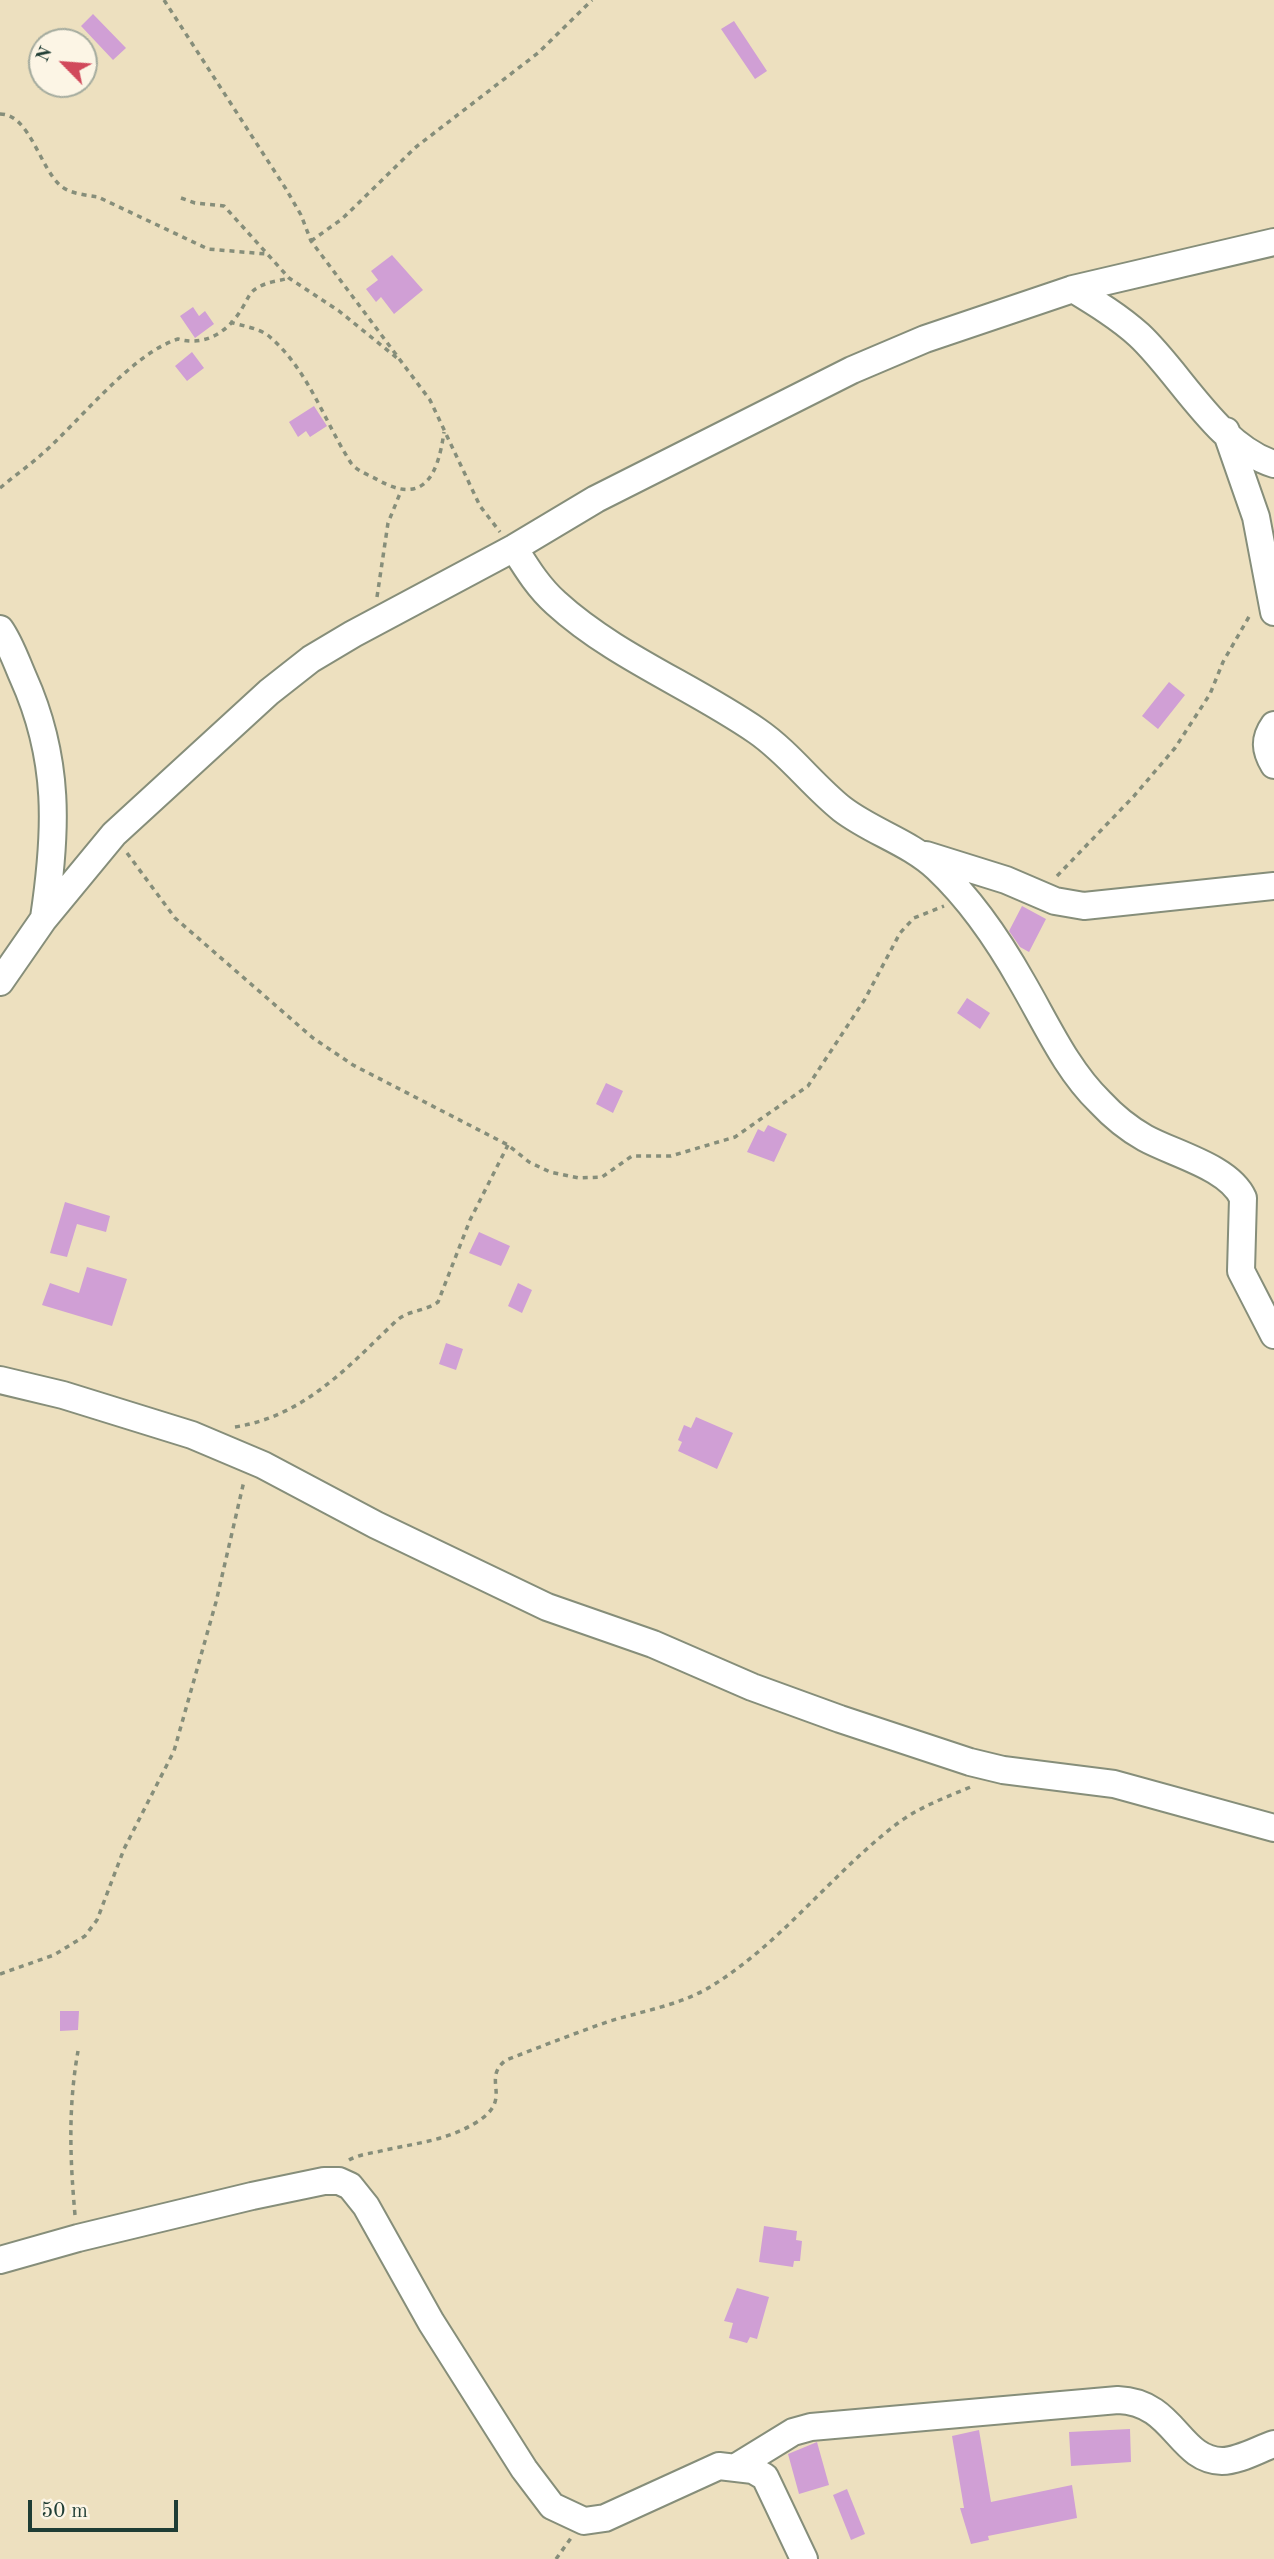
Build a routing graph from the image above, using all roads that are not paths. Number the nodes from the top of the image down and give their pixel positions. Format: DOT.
graph roads {
  1 [pos="1274,242"];
  2 [pos="1073,289"];
  3 [pos="1226,431"];
  4 [pos="1274,464"];
  5 [pos="514,548"];
  6 [pos="1270,599"];
  7 [pos="0,629"];
  8 [pos="1274,725"];
  9 [pos="1274,765"];
  10 [pos="918,852"];
  11 [pos="1274,886"];
  12 [pos="43,920"];
  13 [pos="0,982"];
  14 [pos="1274,1335"];
  15 [pos="0,1380"];
  16 [pos="1274,1828"];
  17 [pos="0,2260"];
  18 [pos="1274,2444"];
  19 [pos="736,2466"];
  20 [pos="804,2559"];
  1 -- 2 [label="street"];
  2 -- 3 [label="street"];
  2 -- 5 [label="street"];
  3 -- 4 [label="street"];
  3 -- 6 [label="street"];
  5 -- 10 [label="street"];
  5 -- 12 [label="street"];
  7 -- 12 [label="street"];
  8 -- 9 [label="street"];
  10 -- 11 [label="street"];
  10 -- 14 [label="street"];
  12 -- 13 [label="street"];
  15 -- 16 [label="street"];
  17 -- 19 [label="street"];
  18 -- 19 [label="street"];
  19 -- 20 [label="street"];
}
